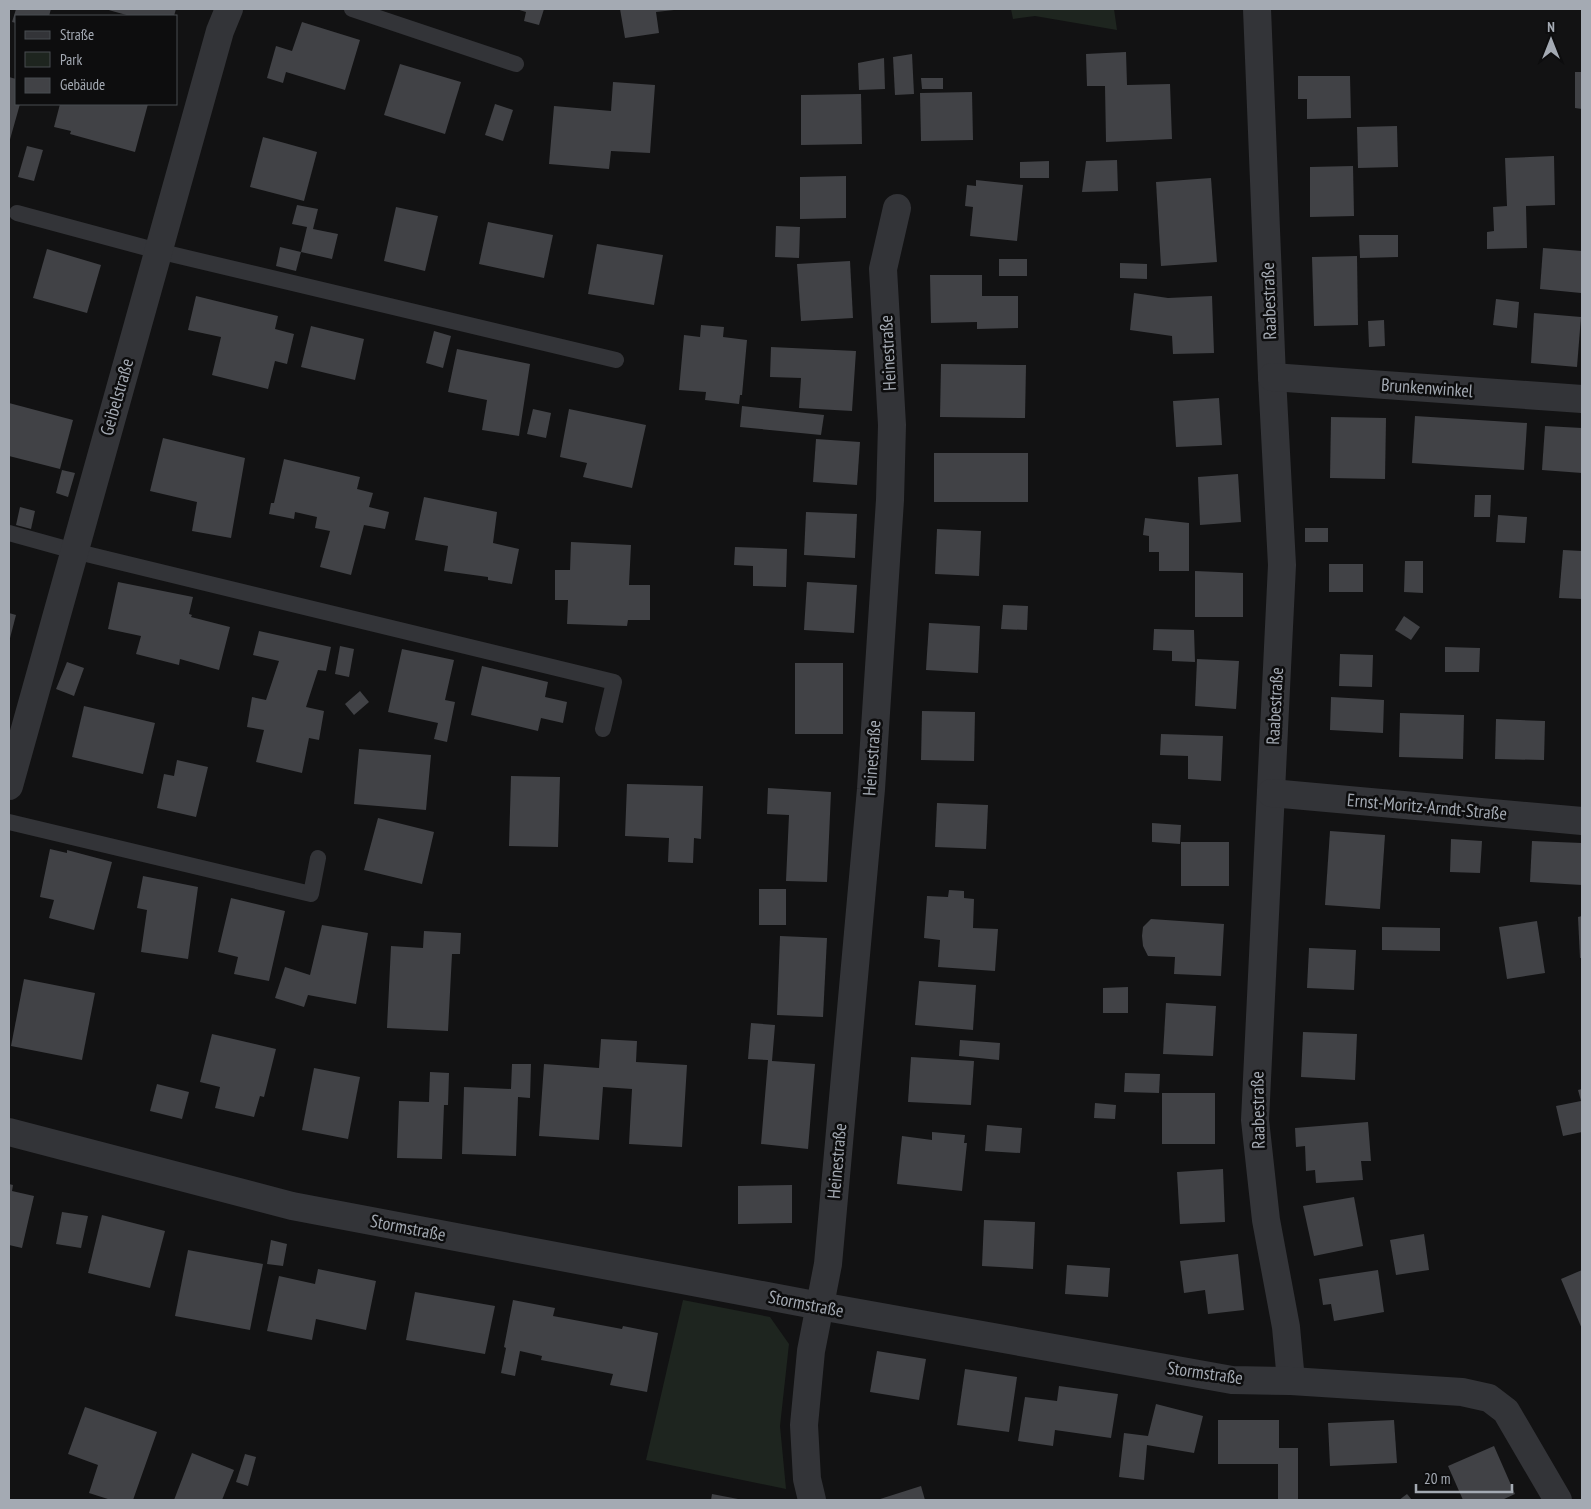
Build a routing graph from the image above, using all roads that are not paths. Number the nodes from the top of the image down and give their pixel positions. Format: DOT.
graph roads {
  1 [pos="229,9"];
  2 [pos="352,9"];
  3 [pos="1257,18"];
  4 [pos="516,64"];
  5 [pos="897,208"];
  6 [pos="17,212"];
  7 [pos="158,251"];
  8 [pos="616,360"];
  9 [pos="1272,377"];
  10 [pos="1582,399"];
  11 [pos="9,533"];
  12 [pos="74,551"];
  13 [pos="603,729"];
  14 [pos="9,786"];
  15 [pos="1271,793"];
  16 [pos="1582,821"];
  17 [pos="9,822"];
  18 [pos="318,858"];
  19 [pos="9,1132"];
  20 [pos="820,1306"];
  21 [pos="1291,1381"];
  22 [pos="812,1500"];
  23 [pos="1558,1500"];
  1 -- 7 [label="street, Geibelstraße"];
  2 -- 4 [label="lane"];
  3 -- 9 [label="street, Raabestraße"];
  5 -- 20 [label="street, Heinestraße"];
  6 -- 7 [label="lane"];
  7 -- 8 [label="lane"];
  7 -- 12 [label="street, Geibelstraße"];
  9 -- 10 [label="street, Brunkenwinkel"];
  9 -- 15 [label="street, Raabestraße"];
  11 -- 12 [label="lane"];
  12 -- 13 [label="lane"];
  12 -- 14 [label="street, Geibelstraße"];
  15 -- 16 [label="street, Ernst-Moritz-Arndt-Straße"];
  15 -- 21 [label="street, Raabestraße"];
  17 -- 18 [label="lane"];
  19 -- 20 [label="street, Stormstraße"];
  20 -- 21 [label="street, Stormstraße"];
  20 -- 22 [label="street, Heinestraße"];
  21 -- 23 [label="street, Stormstraße"];
}
